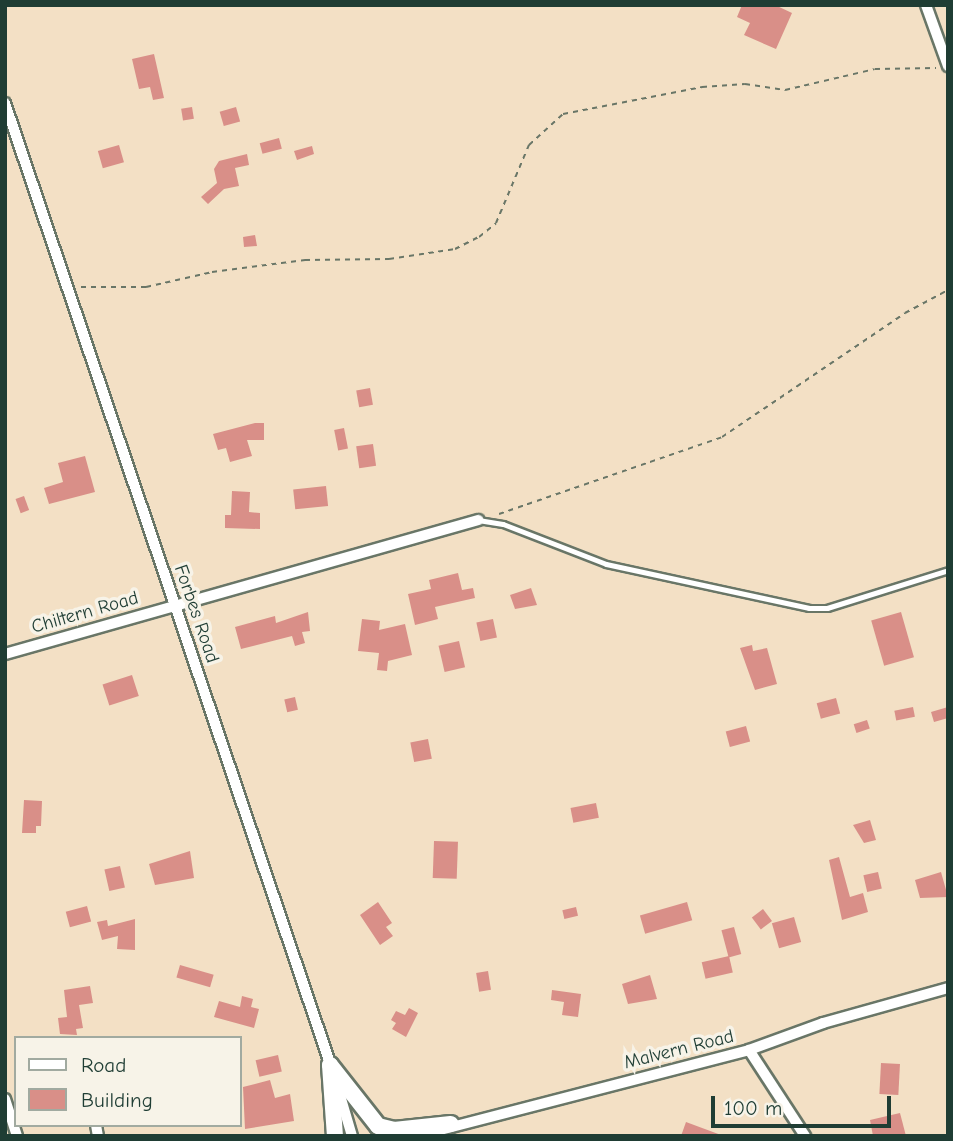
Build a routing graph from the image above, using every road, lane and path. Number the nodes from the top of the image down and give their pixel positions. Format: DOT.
graph roads {
  1 [pos="926,5"];
  2 [pos="943,37"];
  3 [pos="948,67"];
  4 [pos="5,103"];
  5 [pos="69,286"];
  6 [pos="948,290"];
  7 [pos="478,520"];
  8 [pos="948,570"];
  9 [pos="175,605"];
  10 [pos="5,654"];
  11 [pos="948,988"];
  12 [pos="749,1050"];
  13 [pos="330,1065"];
  14 [pos="5,1098"];
  15 [pos="451,1124"];
  16 [pos="14,1126"];
  17 [pos="335,1136"];
  18 [pos="352,1136"];
  19 [pos="417,1136"];
  20 [pos="435,1136"];
  21 [pos="805,1136"];
  1 -- 2 [label="street"];
  2 -- 3 [label="street"];
  3 -- 5 [label="path"];
  4 -- 5 [label="street, Forbes Road"];
  5 -- 9 [label="street, Forbes Road"];
  6 -- 7 [label="path"];
  7 -- 8 [label="lane"];
  7 -- 9 [label="street, Chiltern Road"];
  9 -- 10 [label="street, Chiltern Road"];
  9 -- 13 [label="street, Forbes Road"];
  11 -- 12 [label="street, Malvern Road"];
  12 -- 15 [label="street, Malvern Road"];
  12 -- 21 [label="street"];
  13 -- 15 [label="main road"];
  13 -- 17 [label="main road"];
  13 -- 18 [label="street, Forbes Road"];
  14 -- 16 [label="street"];
  15 -- 19 [label="street, Malvern Road"];
  15 -- 20 [label="main road"];
}
